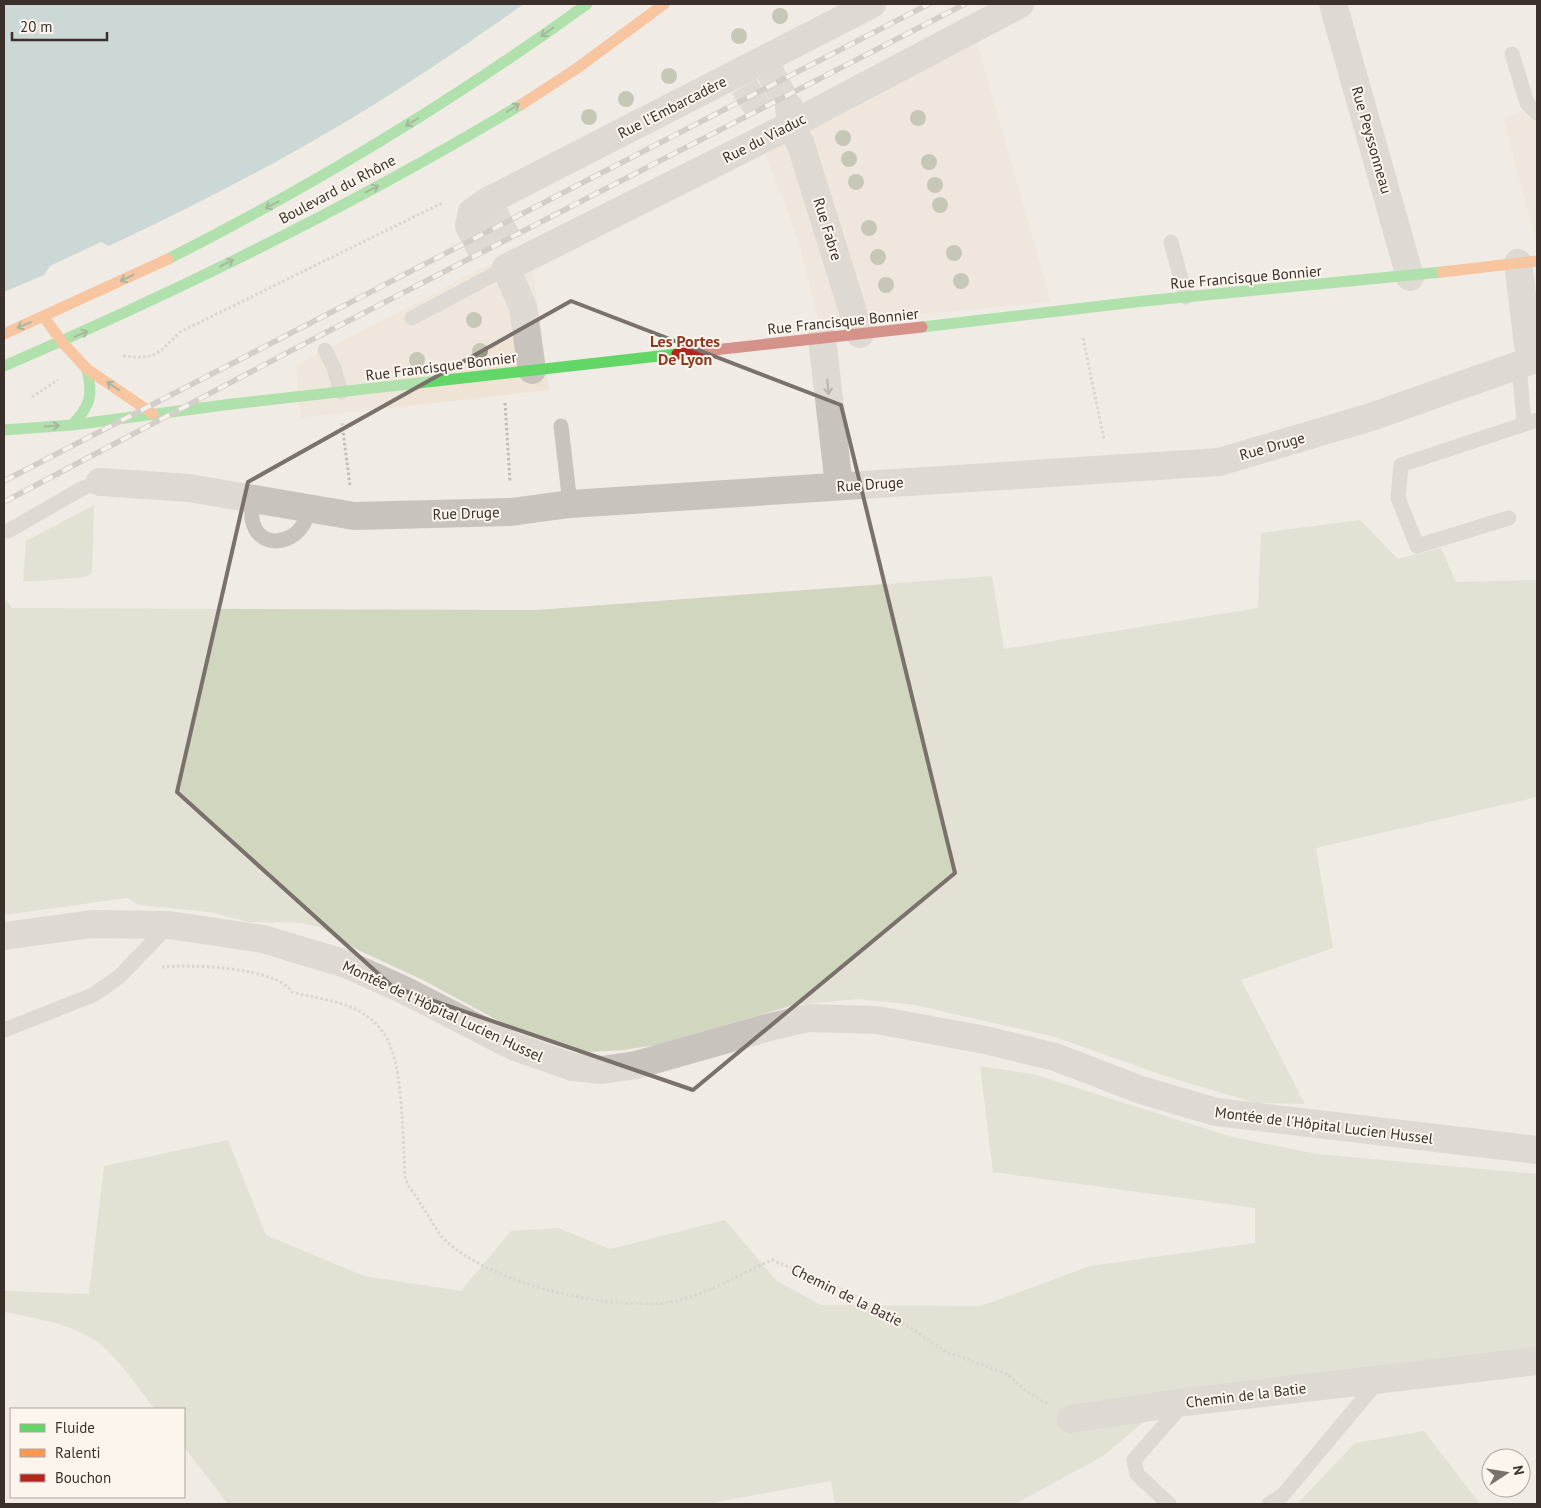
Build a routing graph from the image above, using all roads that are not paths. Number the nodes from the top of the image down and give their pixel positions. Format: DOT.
graph roads {
  1 [pos="587,4"];
  2 [pos="664,4"];
  3 [pos="872,4"];
  4 [pos="1020,4"];
  5 [pos="1333,4"];
  6 [pos="1512,54"];
  7 [pos="1537,113"];
  8 [pos="790,116"];
  9 [pos="765,120"];
  10 [pos="481,213"];
  11 [pos="1171,242"];
  12 [pos="502,260"];
  13 [pos="1528,262"];
  14 [pos="1410,277"];
  15 [pos="1186,297"];
  16 [pos="44,317"];
  17 [pos="412,318"];
  18 [pos="4,334"];
  19 [pos="860,334"];
  20 [pos="822,338"];
  21 [pos="62,342"];
  22 [pos="325,350"];
  23 [pos="1519,364"];
  24 [pos="4,366"];
  25 [pos="88,369"];
  26 [pos="532,370"];
  27 [pos="341,392"];
  28 [pos="153,414"];
  29 [pos="1531,421"];
  30 [pos="72,425"];
  31 [pos="561,426"];
  32 [pos="4,430"];
  33 [pos="100,482"];
  34 [pos="839,486"];
  35 [pos="254,500"];
  36 [pos="570,504"];
  37 [pos="307,508"];
  38 [pos="1509,518"];
  39 [pos="8,531"];
  40 [pos="169,925"];
  41 [pos="4,936"];
  42 [pos="4,1030"];
  43 [pos="1537,1150"];
  44 [pos="1537,1361"];
  45 [pos="1380,1380"];
  46 [pos="1185,1402"];
  47 [pos="1071,1419"];
  48 [pos="1169,1504"];
  49 [pos="1269,1504"];
  1 -- 16 [label="street, Boulevard du Rhône, one-way"];
  21 -- 2 [label="street, Boulevard du Rhône, one-way"];
  3 -- 10 [label="street, Rue l'Embarcadère"];
  4 -- 8 [label="street, Rue du Viaduc"];
  5 -- 14 [label="street, Rue Peyssonneau"];
  6 -- 7 [label="lane"];
  8 -- 9 [label="street"];
  8 -- 12 [label="street, Rue du Viaduc"];
  8 -- 19 [label="street, Rue Fabre"];
  11 -- 15 [label="lane"];
  12 -- 17 [label="lane"];
  12 -- 26 [label="street"];
  13 -- 14 [label="street, Rue Francisque Bonnier"];
  13 -- 23 [label="street"];
  14 -- 15 [label="street, Rue Francisque Bonnier"];
  15 -- 19 [label="street, Rue Francisque Bonnier"];
  16 -- 18 [label="street, Boulevard du Rhône, one-way"];
  16 -- 21 [label="street"];
  19 -- 20 [label="street, Rue Francisque Bonnier"];
  20 -- 26 [label="street, Rue Francisque Bonnier"];
  20 -- 34 [label="street, one-way"];
  21 -- 24 [label="street, Boulevard du Rhône"];
  21 -- 25 [label="street"];
  22 -- 27 [label="lane"];
  23 -- 29 [label="lane"];
  23 -- 34 [label="street, Rue Druge"];
  28 -- 25 [label="street, one-way"];
  25 -- 30 [label="street"];
  26 -- 27 [label="street, Rue Francisque Bonnier"];
  27 -- 28 [label="street, Rue Francisque Bonnier"];
  28 -- 30 [label="street, Rue Francisque Bonnier"];
  29 -- 38 [label="lane"];
  32 -- 30 [label="street, Rue Francisque Bonnier, one-way"];
  31 -- 36 [label="lane"];
  33 -- 35 [label="street, Rue Druge"];
  33 -- 39 [label="lane"];
  34 -- 36 [label="street, Rue Druge"];
  35 -- 37 [label="street, Rue Druge"];
  35 -- 37 [label="lane"];
  36 -- 37 [label="street, Rue Druge"];
  40 -- 41 [label="street, Montée de l'Hôpital Lucien Hussel"];
  40 -- 42 [label="lane"];
  40 -- 43 [label="street, Montée de l'Hôpital Lucien Hussel"];
  44 -- 45 [label="street, Chemin de la Batie"];
  45 -- 46 [label="street, Chemin de la Batie"];
  45 -- 49 [label="lane"];
  46 -- 47 [label="street, Chemin de la Batie"];
  46 -- 48 [label="lane"];
}
